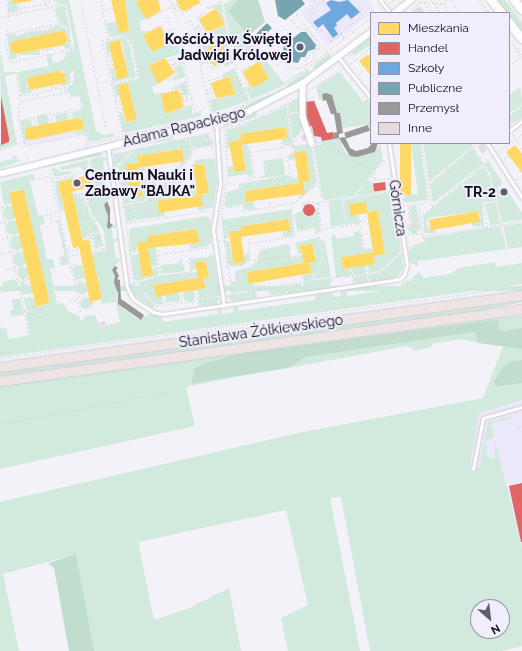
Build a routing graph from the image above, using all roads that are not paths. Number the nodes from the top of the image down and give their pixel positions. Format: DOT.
graph roads {
  1 [pos="380,0"];
  2 [pos="412,0"];
  3 [pos="491,0"];
  4 [pos="514,0"];
  5 [pos="522,10"];
  6 [pos="389,12"];
  7 [pos="396,12"];
  8 [pos="501,12"];
  9 [pos="510,23"];
  10 [pos="370,33"];
  11 [pos="522,39"];
  12 [pos="338,57"];
  13 [pos="303,83"];
  14 [pos="370,97"];
  15 [pos="522,121"];
  16 [pos="216,122"];
  17 [pos="510,131"];
  18 [pos="312,143"];
  19 [pos="389,144"];
  20 [pos="488,144"];
  21 [pos="108,146"];
  22 [pos="0,174"];
  23 [pos="522,198"];
  24 [pos="522,295"];
  25 [pos="224,306"];
  26 [pos="522,309"];
  27 [pos="0,368"];
  28 [pos="0,381"];
  29 [pos="522,407"];
  30 [pos="473,469"];
  1 -- 6 [label="lane"];
  2 -- 7 [label="street"];
  3 -- 8 [label="street"];
  4 -- 5 [label="street"];
  9 -- 11 [label="street"];
  10 -- 12 [label="street, Adama Rapackiego"];
  12 -- 13 [label="street, Adama Rapackiego"];
  12 -- 14 [label="lane"];
  13 -- 16 [label="street, Adama Rapackiego"];
  13 -- 18 [label="street"];
  15 -- 17 [label="lane"];
  16 -- 21 [label="street, Adama Rapackiego"];
  16 -- 25 [label="lane"];
  19 -- 25 [label="lane, Górnicza"];
  20 -- 23 [label="lane"];
  21 -- 22 [label="street, Adama Rapackiego"];
  21 -- 25 [label="lane"];
  24 -- 27 [label="main road, Stanisława Żółkiewskiego"];
  26 -- 28 [label="main road, Stanisława Żółkiewskiego"];
  29 -- 30 [label="lane"];
}
